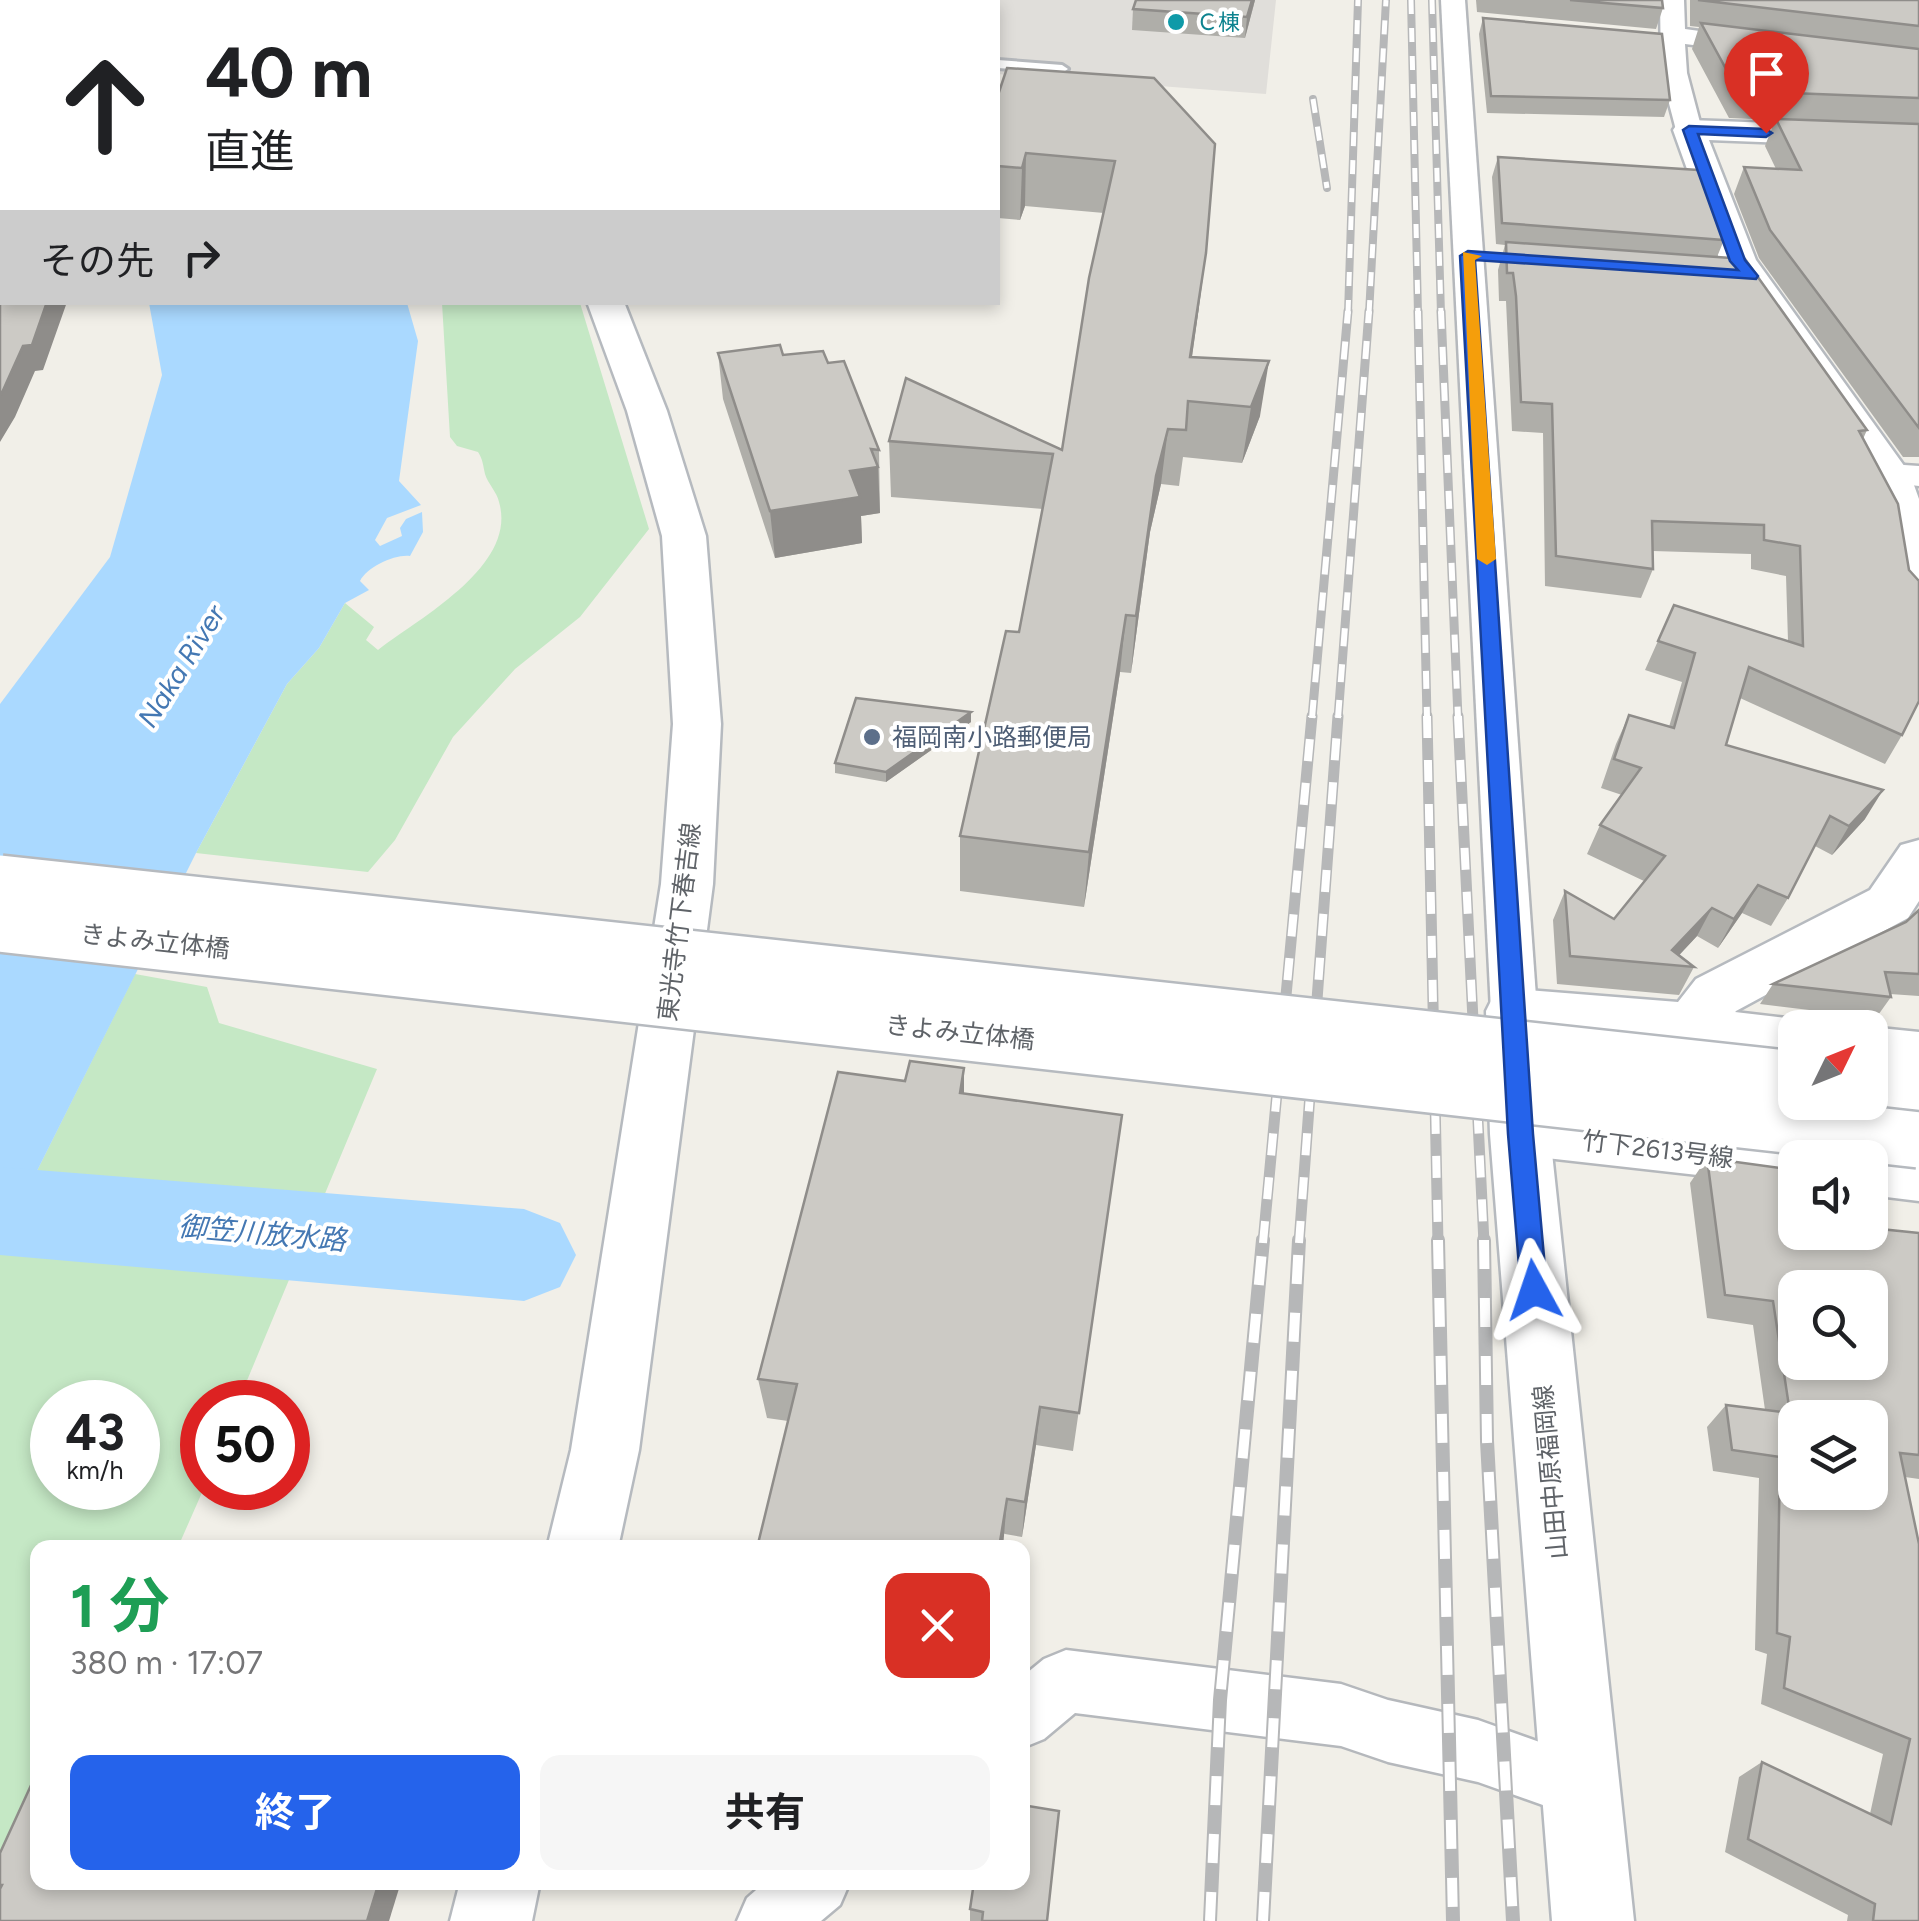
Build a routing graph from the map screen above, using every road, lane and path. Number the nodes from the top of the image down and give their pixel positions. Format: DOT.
graph roads {
  1 [pos="1672,0"];
  2 [pos="1461,15"];
  3 [pos="1664,39"];
  4 [pos="1785,49"];
  5 [pos="1000,64"];
  6 [pos="1062,69"];
  7 [pos="1689,130"];
  8 [pos="1919,138"];
  9 [pos="1468,256"];
  10 [pos="1506,258"];
  11 [pos="606,305"];
  12 [pos="1904,475"];
  13 [pos="1919,597"];
  14 [pos="1919,859"];
  15 [pos="0,882"];
  16 [pos="0,924"];
  17 [pos="1514,1011"];
  18 [pos="1692,1026"];
  19 [pos="1778,1036"];
  20 [pos="1888,1048"];
  21 [pos="1919,1051"];
  22 [pos="1778,1077"];
  23 [pos="1888,1089"];
  24 [pos="1919,1093"];
  25 [pos="1520,1134"];
  26 [pos="1919,1140"];
  27 [pos="1778,1163"];
  28 [pos="1888,1176"];
  29 [pos="1919,1180"];
  30 [pos="584,1540"];
  31 [pos="1030,1710"];
  32 [pos="1582,1787"];
  33 [pos="498,1890"];
  34 [pos="807,1890"];
  35 [pos="491,1921"];
  36 [pos="770,1921"];
  37 [pos="1593,1921"];
  1 -- 3 [label="street"];
  2 -- 9 [label="street"];
  3 -- 4 [label="street"];
  3 -- 7 [label="street"];
  5 -- 6 [label="lane"];
  7 -- 8 [label="main road"];
  7 -- 12 [label="main road"];
  9 -- 10 [label="street"];
  9 -- 17 [label="street"];
  11 -- 30 [label="main road, 東光寺竹下春吉線"];
  12 -- 13 [label="main road"];
  14 -- 18 [label="main road"];
  15 -- 22 [label="main road, きよみ立体橋, bridge"];
  16 -- 26 [label="main road, きよみ立体橋, bridge"];
  17 -- 18 [label="main road"];
  17 -- 25 [label="main road, 山田中原福岡線"];
  18 -- 19 [label="street"];
  20 -- 21 [label="street"];
  23 -- 24 [label="main road"];
  25 -- 27 [label="street, 竹下2613号線"];
  25 -- 32 [label="main road, 山田中原福岡線"];
  28 -- 29 [label="street"];
  31 -- 32 [label="street"];
  32 -- 37 [label="main road, 山田中原福岡線"];
  33 -- 35 [label="main road"];
  34 -- 36 [label="street"];
}
